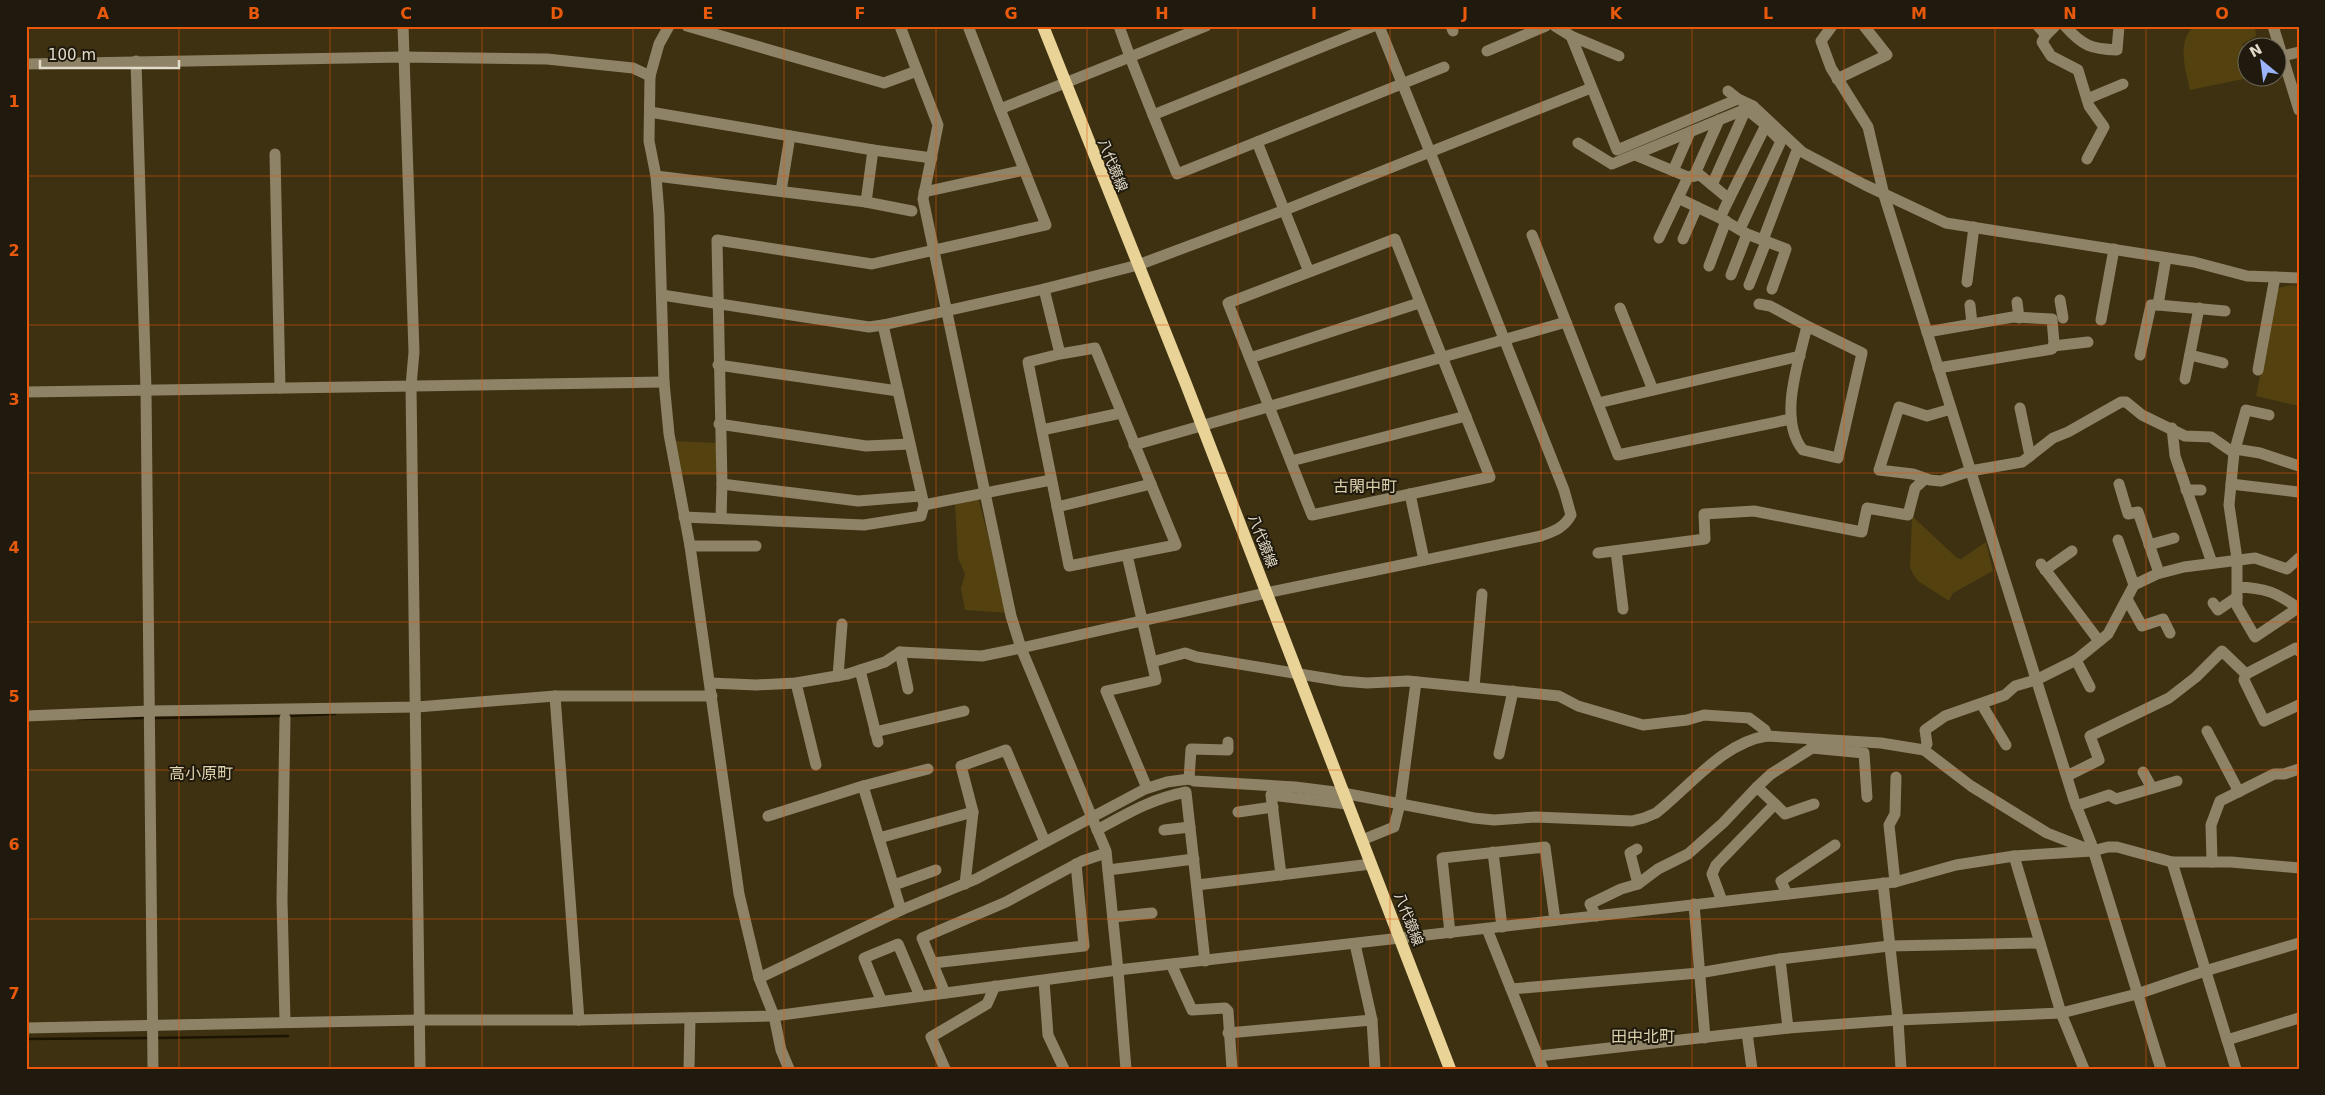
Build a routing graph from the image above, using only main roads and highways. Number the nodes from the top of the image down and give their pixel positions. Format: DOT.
graph roads {
  1 [pos="1043,26"];
  2 [pos="1450,1069"];
  1 -- 2 [label="main road, 八代鏡線"];
}
